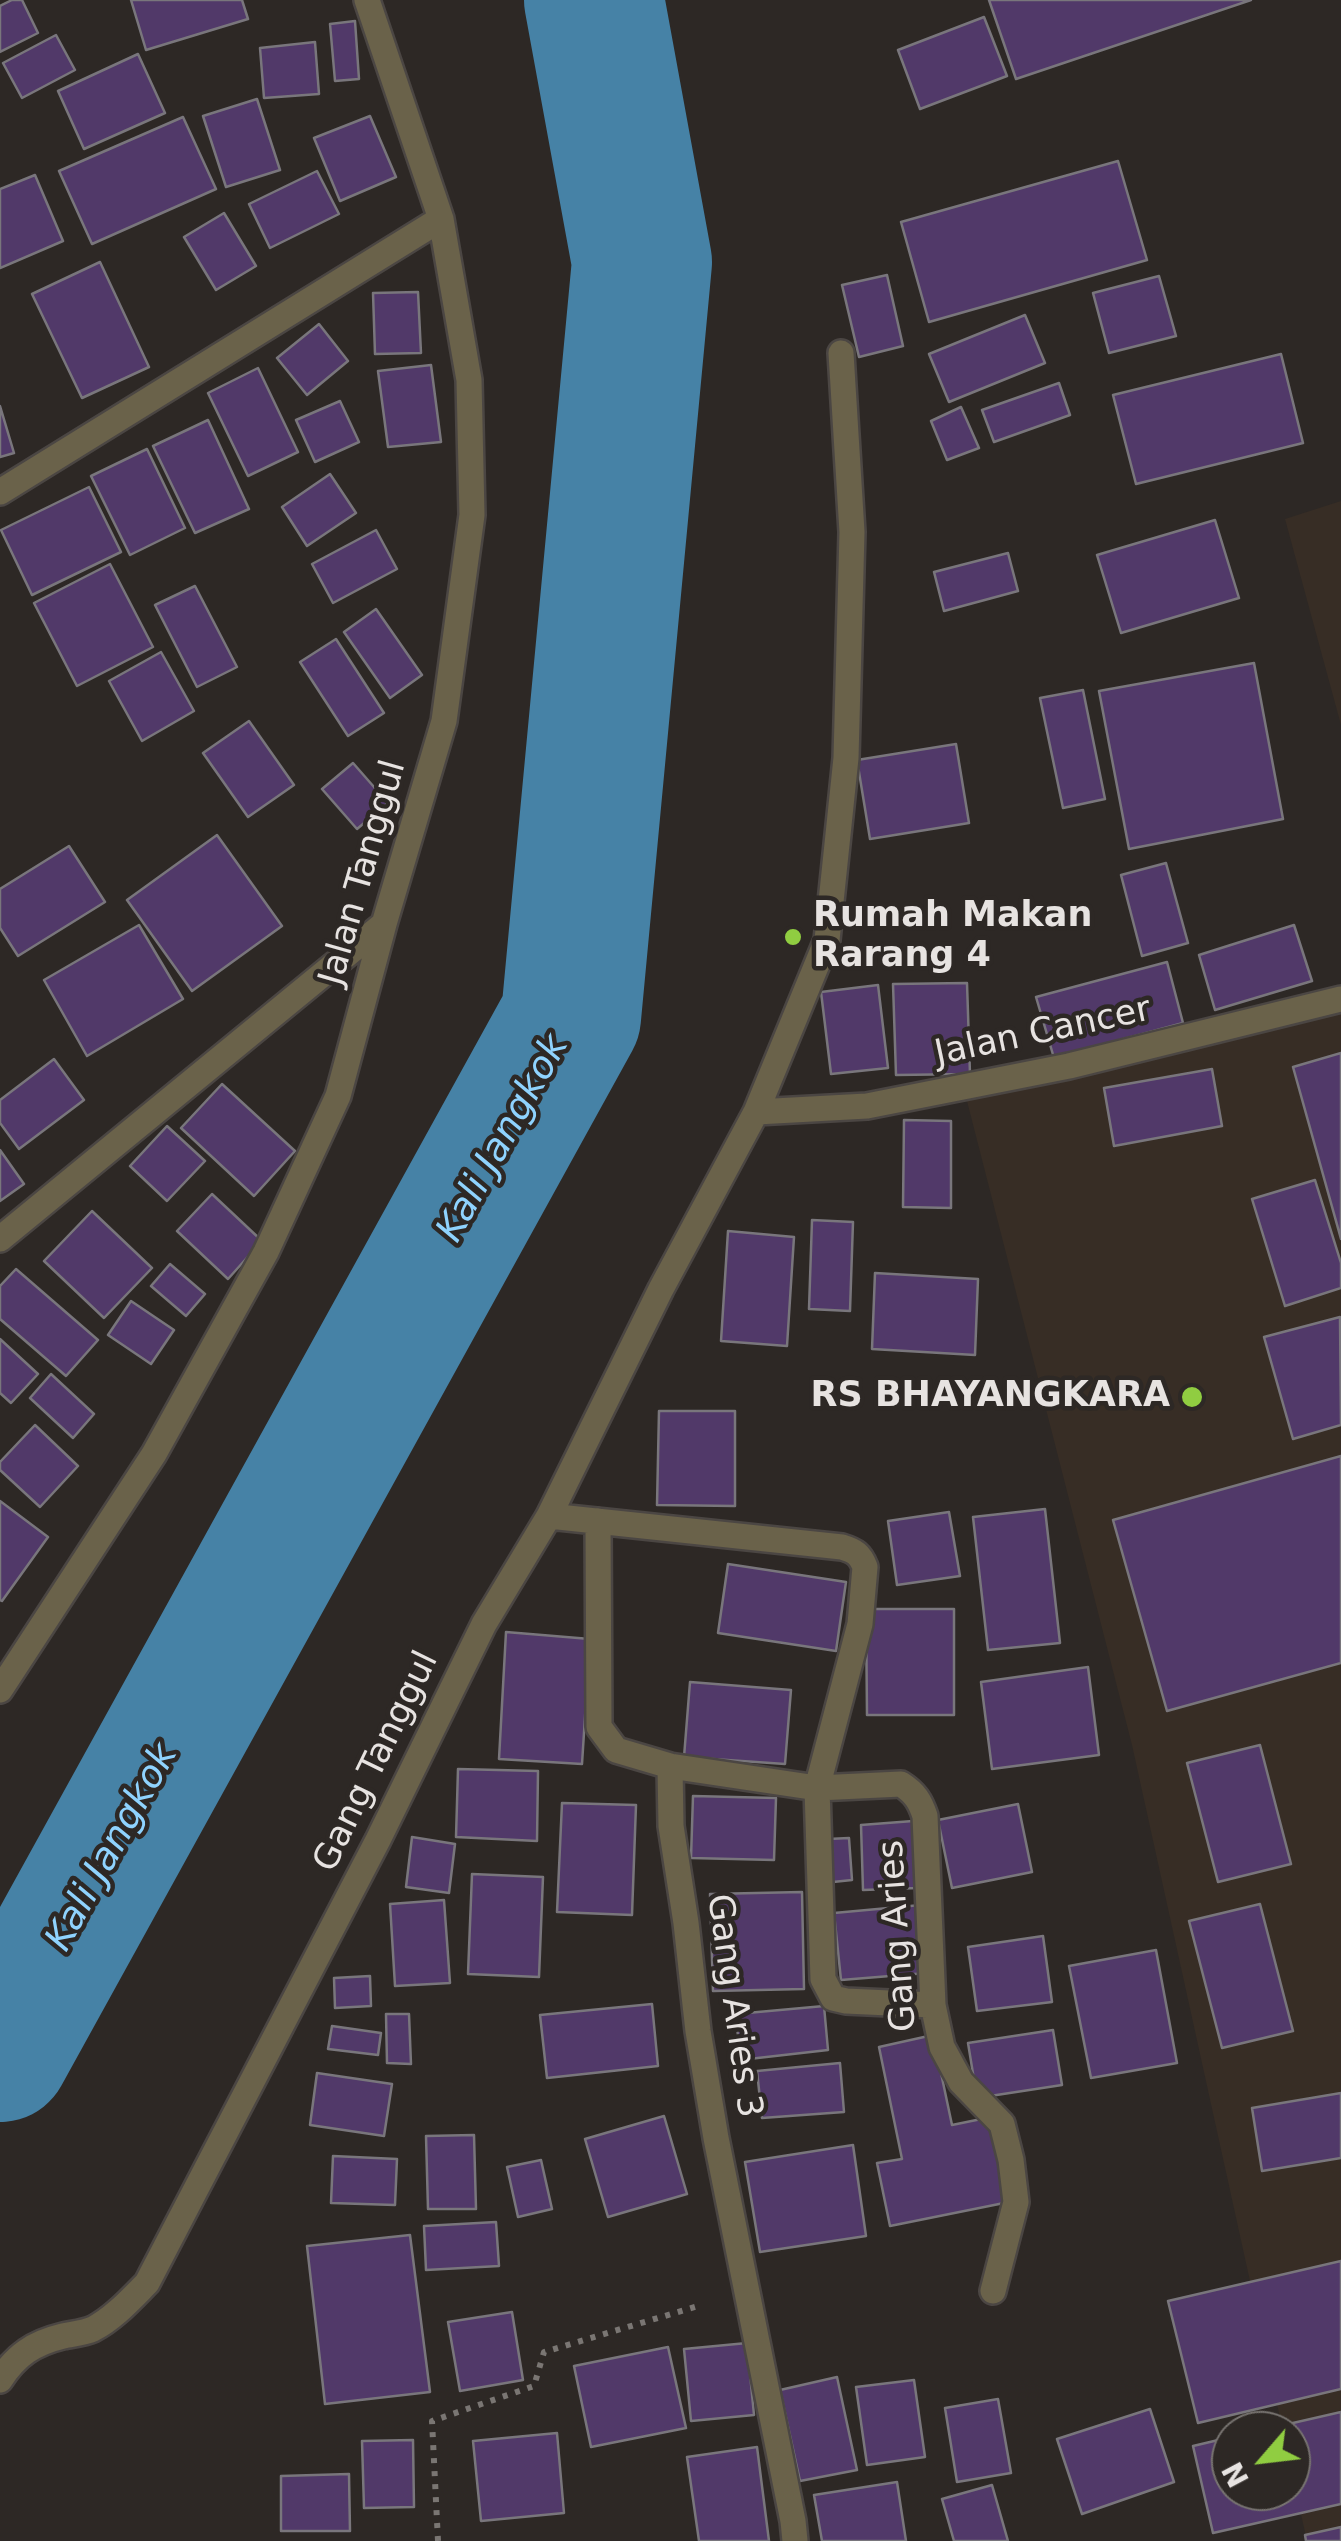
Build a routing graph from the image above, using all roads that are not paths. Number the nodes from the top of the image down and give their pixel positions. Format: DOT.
graph roads {
  1 [pos="367,0"];
  2 [pos="441,218"];
  3 [pos="840,353"];
  4 [pos="0,492"];
  5 [pos="384,924"];
  6 [pos="1341,998"];
  7 [pos="756,1112"];
  8 [pos="0,1239"];
  9 [pos="549,1516"];
  10 [pos="598,1521"];
  11 [pos="0,1690"];
  12 [pos="670,1766"];
  13 [pos="816,1788"];
  14 [pos="933,2005"];
  15 [pos="993,2291"];
  16 [pos="0,2380"];
  17 [pos="794,2541"];
  1 -- 2 [label="street, Jalan Tanggul"];
  2 -- 4 [label="street"];
  2 -- 5 [label="street, Jalan Tanggul"];
  3 -- 7 [label="street, Gang Tanggul"];
  5 -- 8 [label="street"];
  5 -- 11 [label="street, Jalan Tanggul"];
  6 -- 7 [label="street, Jalan Cancer"];
  7 -- 9 [label="street, Gang Tanggul"];
  9 -- 10 [label="street"];
  9 -- 16 [label="street, Gang Tanggul"];
  10 -- 12 [label="street"];
  10 -- 13 [label="street"];
  12 -- 13 [label="street, Gang Aries"];
  12 -- 17 [label="street, Gang Aries 3"];
  13 -- 14 [label="street"];
  13 -- 14 [label="street, Gang Aries"];
  14 -- 15 [label="street, Gang Aries"];
}
